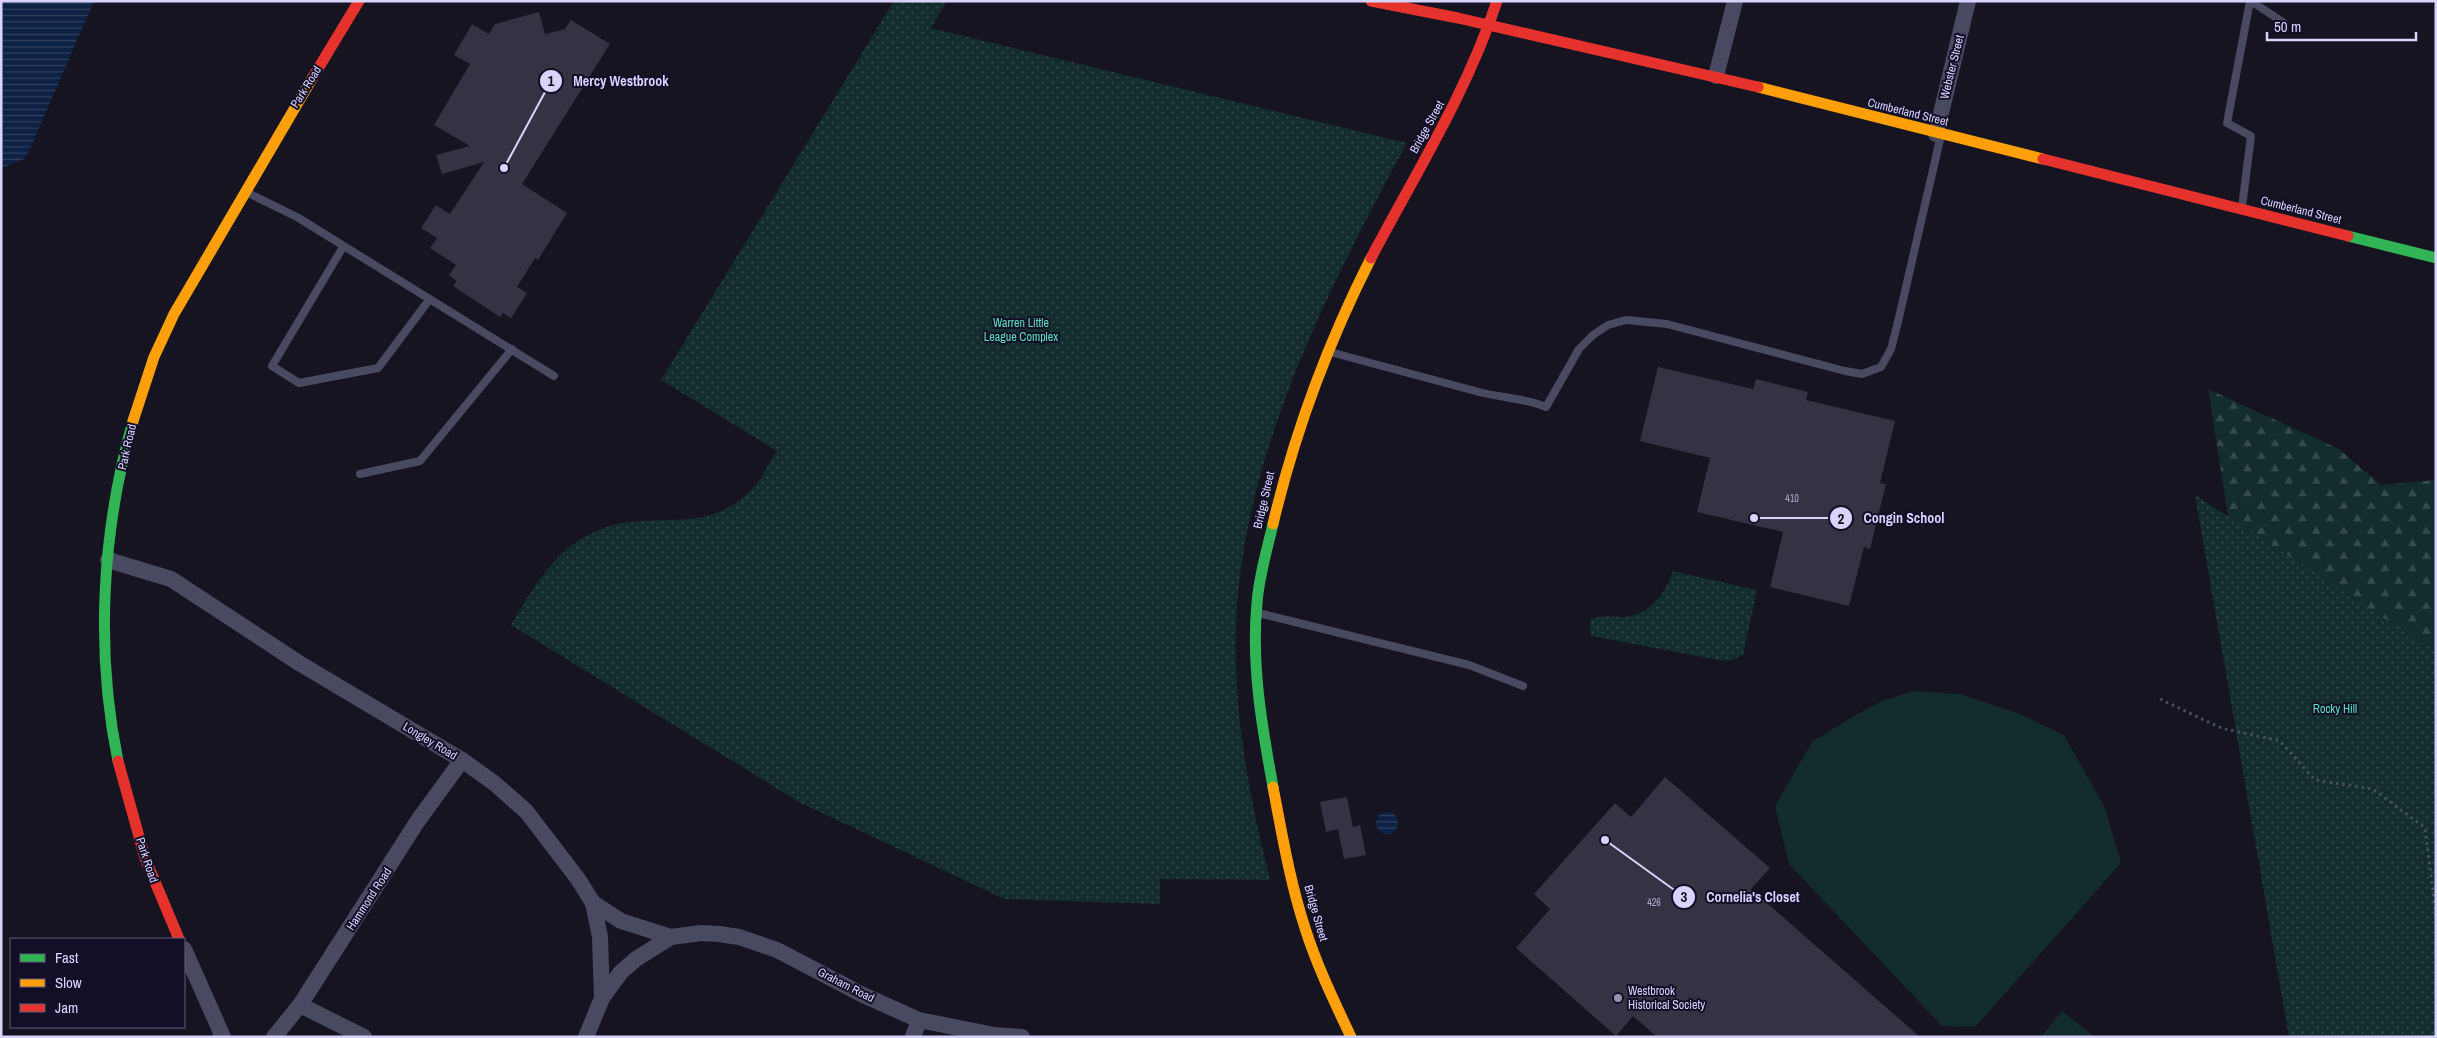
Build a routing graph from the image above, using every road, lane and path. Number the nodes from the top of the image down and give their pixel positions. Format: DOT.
graph roads {
  1 [pos="359,1"];
  2 [pos="1371,1"];
  3 [pos="1497,1"];
  4 [pos="1735,1"];
  5 [pos="1968,1"];
  6 [pos="2250,1"];
  7 [pos="1410,5"];
  8 [pos="2284,23"];
  9 [pos="1490,26"];
  10 [pos="1716,76"];
  11 [pos="1939,134"];
  12 [pos="244,192"];
  13 [pos="2241,210"];
  14 [pos="343,247"];
  15 [pos="2436,258"];
  16 [pos="429,300"];
  17 [pos="512,350"];
  18 [pos="1328,352"];
  19 [pos="554,376"];
  20 [pos="360,474"];
  21 [pos="108,560"];
  22 [pos="1256,612"];
  23 [pos="1523,686"];
  24 [pos="2160,699"];
  25 [pos="462,760"];
  26 [pos="593,903"];
  27 [pos="2436,915"];
  28 [pos="672,937"];
  29 [pos="179,938"];
  30 [pos="185,952"];
  31 [pos="602,998"];
  32 [pos="300,1005"];
  33 [pos="919,1020"];
  34 [pos="223,1037"];
  35 [pos="274,1037"];
  36 [pos="364,1037"];
  37 [pos="586,1037"];
  38 [pos="913,1037"];
  39 [pos="1022,1037"];
  40 [pos="1351,1037"];
  1 -- 12 [label="street, Park Road"];
  2 -- 7 [label="street, Cumberland Street"];
  3 -- 9 [label="street, Bridge Street"];
  4 -- 10 [label="street"];
  5 -- 11 [label="street, Webster Street"];
  6 -- 8 [label="lane"];
  6 -- 13 [label="lane"];
  7 -- 9 [label="street, Cumberland Street"];
  9 -- 10 [label="street, Cumberland Street"];
  9 -- 18 [label="street, Bridge Street"];
  10 -- 11 [label="street, Cumberland Street"];
  11 -- 13 [label="street, Cumberland Street"];
  11 -- 18 [label="lane"];
  12 -- 14 [label="lane"];
  12 -- 21 [label="street, Park Road"];
  13 -- 15 [label="street, Cumberland Street"];
  14 -- 16 [label="lane"];
  14 -- 16 [label="lane"];
  16 -- 17 [label="lane"];
  17 -- 19 [label="lane"];
  17 -- 20 [label="lane"];
  18 -- 22 [label="street, Bridge Street"];
  21 -- 25 [label="street, Longley Road"];
  21 -- 29 [label="street, Park Road"];
  22 -- 23 [label="lane"];
  22 -- 40 [label="street, Bridge Street"];
  24 -- 27 [label="path"];
  25 -- 26 [label="street, Longley Road"];
  25 -- 32 [label="street, Hammond Road"];
  26 -- 28 [label="street, Graham Road"];
  26 -- 31 [label="street, Longley Road"];
  28 -- 31 [label="street, Graham Road"];
  28 -- 33 [label="street, Graham Road"];
  30 -- 34 [label="street"];
  31 -- 37 [label="street, Longley Road"];
  32 -- 35 [label="street, Hammond Road"];
  32 -- 36 [label="street"];
  33 -- 38 [label="street"];
  33 -- 39 [label="street, Graham Road"];
}
